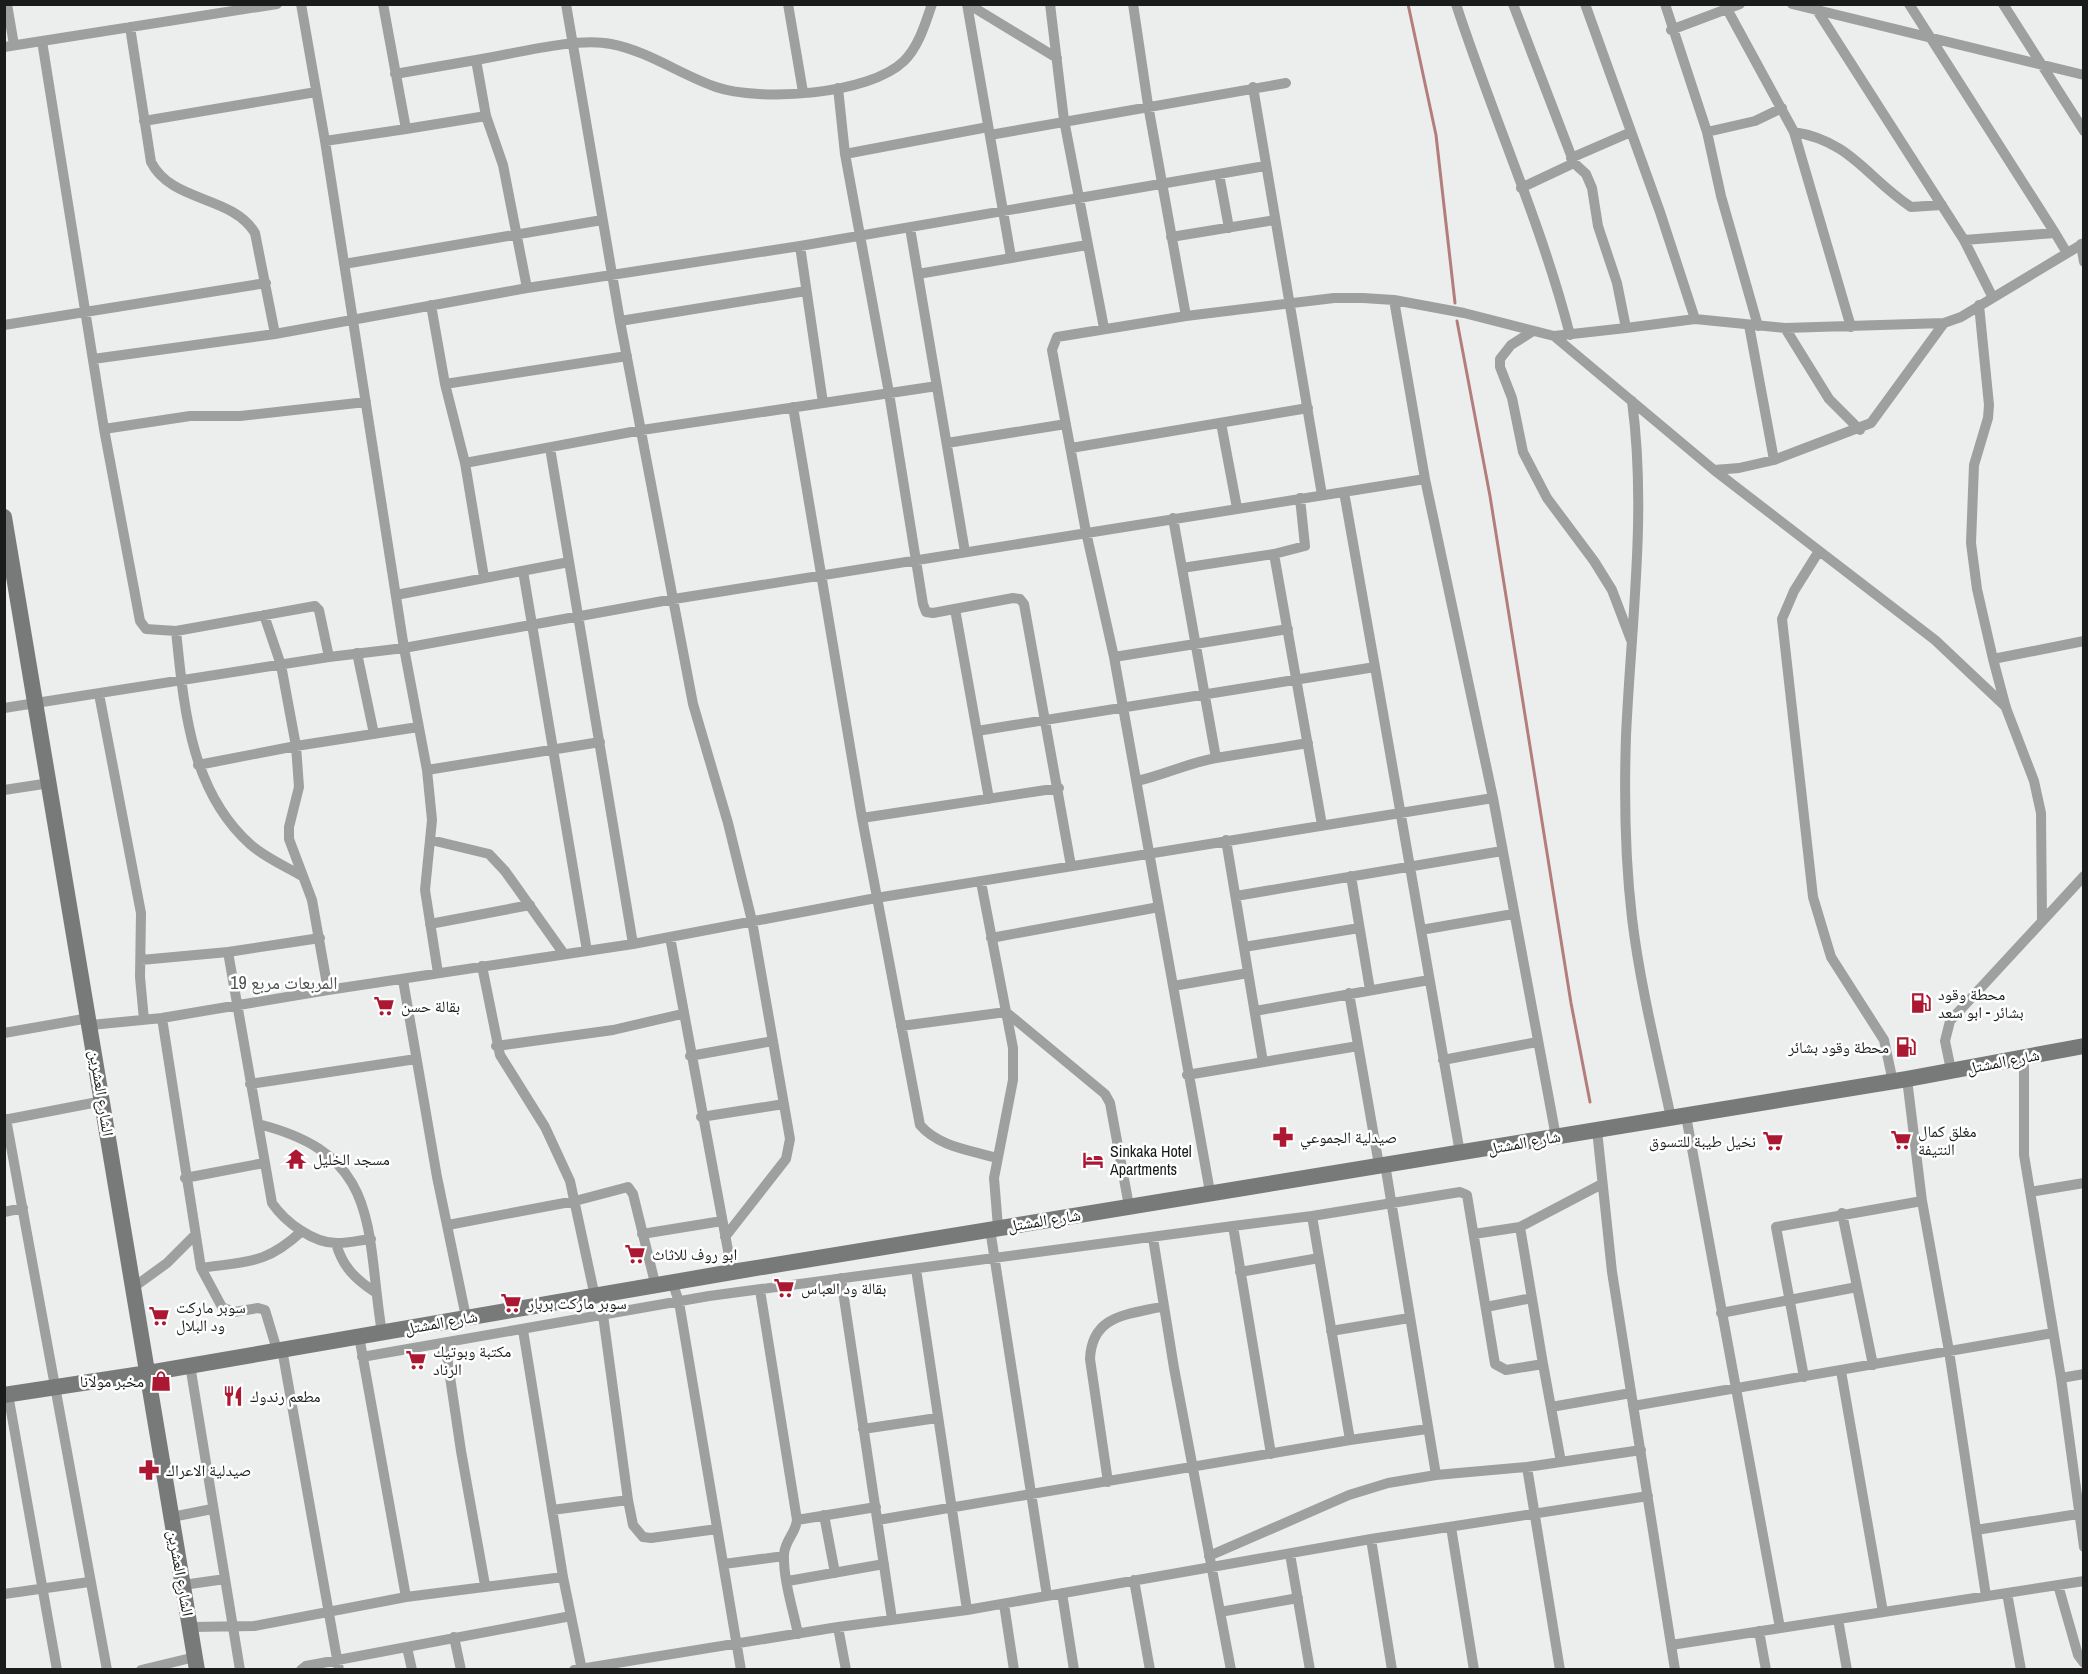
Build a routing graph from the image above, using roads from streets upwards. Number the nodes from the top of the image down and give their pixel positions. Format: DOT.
graph roads {
  1 [pos="8,4"];
  2 [pos="277,4"];
  3 [pos="301,4"];
  4 [pos="383,4"];
  5 [pos="566,4"];
  6 [pos="788,4"];
  7 [pos="932,4"];
  8 [pos="968,4"];
  9 [pos="1050,4"];
  10 [pos="1133,4"];
  11 [pos="1456,4"];
  12 [pos="1513,4"];
  13 [pos="1585,4"];
  14 [pos="1665,4"];
  15 [pos="1740,4"];
  16 [pos="1792,4"];
  17 [pos="1909,4"];
  18 [pos="2003,4"];
  19 [pos="1815,8"];
  20 [pos="1726,9"];
  21 [pos="130,27"];
  22 [pos="1671,30"];
  23 [pos="1930,39"];
  24 [pos="42,41"];
  25 [pos="573,44"];
  26 [pos="9,46"];
  27 [pos="1057,58"];
  28 [pos="476,60"];
  29 [pos="2042,66"];
  30 [pos="395,74"];
  31 [pos="2084,75"];
  32 [pos="1286,83"];
  33 [pos="1253,87"];
  34 [pos="838,88"];
  35 [pos="316,92"];
  36 [pos="802,92"];
  37 [pos="1148,105"];
  38 [pos="1782,108"];
  39 [pos="486,116"];
  40 [pos="1064,120"];
  41 [pos="144,121"];
  42 [pos="406,129"];
  43 [pos="989,131"];
  44 [pos="2084,131"];
  45 [pos="1631,132"];
  46 [pos="1707,132"];
  47 [pos="1794,132"];
  48 [pos="325,141"];
  49 [pos="845,154"];
  50 [pos="1572,160"];
  51 [pos="1265,166"];
  52 [pos="1219,174"];
  53 [pos="1161,184"];
  54 [pos="1521,188"];
  55 [pos="1078,199"];
  56 [pos="1942,205"];
  57 [pos="1003,212"];
  58 [pos="602,220"];
  59 [pos="1275,220"];
  60 [pos="910,228"];
  61 [pos="1229,228"];
  62 [pos="2055,233"];
  63 [pos="517,235"];
  64 [pos="860,235"];
  65 [pos="1171,237"];
  66 [pos="1964,240"];
  67 [pos="2082,244"];
  68 [pos="1087,245"];
  69 [pos="800,246"];
  70 [pos="2067,253"];
  71 [pos="1011,257"];
  72 [pos="2084,262"];
  73 [pos="344,264"];
  74 [pos="612,274"];
  75 [pos="918,274"];
  76 [pos="266,283"];
  77 [pos="527,288"];
  78 [pos="806,291"];
  79 [pos="1992,296"];
  80 [pos="1394,300"];
  81 [pos="1291,303"];
  82 [pos="431,305"];
  83 [pos="1979,305"];
  84 [pos="87,311"];
  85 [pos="1186,316"];
  86 [pos="353,319"];
  87 [pos="1695,319"];
  88 [pos="620,321"];
  89 [pos="1944,323"];
  90 [pos="4,325"];
  91 [pos="1753,325"];
  92 [pos="1851,327"];
  93 [pos="1104,328"];
  94 [pos="1626,328"];
  95 [pos="1785,328"];
  96 [pos="1533,331"];
  97 [pos="275,334"];
  98 [pos="1570,335"];
  99 [pos="1554,336"];
  100 [pos="627,356"];
  101 [pos="93,359"];
  102 [pos="445,384"];
  103 [pos="937,386"];
  104 [pos="889,393"];
  105 [pos="1632,401"];
  106 [pos="366,402"];
  107 [pos="823,403"];
  108 [pos="793,407"];
  109 [pos="1308,408"];
  110 [pos="1221,423"];
  111 [pos="1066,424"];
  112 [pos="104,429"];
  113 [pos="642,430"];
  114 [pos="1860,430"];
  115 [pos="947,443"];
  116 [pos="549,448"];
  117 [pos="1071,448"];
  118 [pos="1774,460"];
  119 [pos="465,463"];
  120 [pos="1714,470"];
  121 [pos="1425,479"];
  122 [pos="1344,492"];
  123 [pos="1322,495"];
  124 [pos="1300,498"];
  125 [pos="1237,508"];
  126 [pos="4,517"];
  127 [pos="1173,518"];
  128 [pos="1086,532"];
  129 [pos="1819,551"];
  130 [pos="965,552"];
  131 [pos="1274,554"];
  132 [pos="914,559"];
  133 [pos="569,562"];
  134 [pos="1182,568"];
  135 [pos="523,571"];
  136 [pos="821,575"];
  137 [pos="484,577"];
  138 [pos="396,595"];
  139 [pos="674,599"];
  140 [pos="955,609"];
  141 [pos="264,615"];
  142 [pos="579,616"];
  143 [pos="532,624"];
  144 [pos="1288,628"];
  145 [pos="176,631"];
  146 [pos="2084,641"];
  147 [pos="1197,644"];
  148 [pos="1634,646"];
  149 [pos="404,648"];
  150 [pos="357,653"];
  151 [pos="329,657"];
  152 [pos="1114,657"];
  153 [pos="1993,659"];
  154 [pos="281,665"];
  155 [pos="1376,667"];
  156 [pos="1298,680"];
  157 [pos="182,682"];
  158 [pos="99,694"];
  159 [pos="1206,694"];
  160 [pos="36,703"];
  161 [pos="1123,707"];
  162 [pos="4,708"];
  163 [pos="2006,708"];
  164 [pos="1047,720"];
  165 [pos="418,727"];
  166 [pos="977,731"];
  167 [pos="374,734"];
  168 [pos="600,742"];
  169 [pos="1308,743"];
  170 [pos="296,746"];
  171 [pos="554,750"];
  172 [pos="1216,758"];
  173 [pos="198,765"];
  174 [pos="427,770"];
  175 [pos="1137,781"];
  176 [pos="50,783"];
  177 [pos="1059,788"];
  178 [pos="4,790"];
  179 [pos="1493,798"];
  180 [pos="989,799"];
  181 [pos="1399,812"];
  182 [pos="862,818"];
  183 [pos="1322,825"];
  184 [pos="431,840"];
  185 [pos="1226,840"];
  186 [pos="1502,851"];
  187 [pos="1149,852"];
  188 [pos="1071,866"];
  189 [pos="1409,866"];
  190 [pos="302,876"];
  191 [pos="1351,876"];
  192 [pos="2084,876"];
  193 [pos="981,882"];
  194 [pos="1236,896"];
  195 [pos="876,898"];
  196 [pos="530,905"];
  197 [pos="1159,907"];
  198 [pos="1513,914"];
  199 [pos="2042,920"];
  200 [pos="752,921"];
  201 [pos="430,924"];
  202 [pos="1359,928"];
  203 [pos="1421,930"];
  204 [pos="670,937"];
  205 [pos="320,938"];
  206 [pos="991,938"];
  207 [pos="633,944"];
  208 [pos="1244,947"];
  209 [pos="587,951"];
  210 [pos="228,952"];
  211 [pos="564,954"];
  212 [pos="141,960"];
  213 [pos="482,966"];
  214 [pos="438,973"];
  215 [pos="1248,973"];
  216 [pos="403,980"];
  217 [pos="1429,980"];
  218 [pos="1173,986"];
  219 [pos="328,990"];
  220 [pos="1370,990"];
  221 [pos="1349,993"];
  222 [pos="237,1006"];
  223 [pos="1255,1011"];
  224 [pos="1005,1012"];
  225 [pos="682,1014"];
  226 [pos="162,1018"];
  227 [pos="144,1020"];
  228 [pos="90,1022"];
  229 [pos="902,1026"];
  230 [pos="4,1033"];
  231 [pos="773,1041"];
  232 [pos="1537,1042"];
  233 [pos="496,1046"];
  234 [pos="1358,1046"];
  235 [pos="2084,1046"];
  236 [pos="690,1056"];
  237 [pos="2024,1056"];
  238 [pos="416,1059"];
  239 [pos="1443,1060"];
  240 [pos="1263,1062"];
  241 [pos="1951,1071"];
  242 [pos="1187,1075"];
  243 [pos="1900,1080"];
  244 [pos="250,1084"];
  245 [pos="103,1101"];
  246 [pos="784,1104"];
  247 [pos="701,1117"];
  248 [pos="1678,1117"];
  249 [pos="5,1119"];
  250 [pos="258,1124"];
  251 [pos="1597,1130"];
  252 [pos="1556,1137"];
  253 [pos="1460,1153"];
  254 [pos="997,1158"];
  255 [pos="264,1163"];
  256 [pos="1382,1165"];
  257 [pos="186,1178"];
  258 [pos="2084,1183"];
  259 [pos="1602,1184"];
  260 [pos="1210,1192"];
  261 [pos="2030,1192"];
  262 [pos="1922,1201"];
  263 [pos="575,1202"];
  264 [pos="1391,1204"];
  265 [pos="1129,1206"];
  266 [pos="23,1208"];
  267 [pos="4,1212"];
  268 [pos="1842,1213"];
  269 [pos="1312,1216"];
  270 [pos="722,1221"];
  271 [pos="447,1225"];
  272 [pos="1233,1226"];
  273 [pos="1520,1227"];
  274 [pos="994,1228"];
  275 [pos="302,1231"];
  276 [pos="642,1234"];
  277 [pos="1474,1234"];
  278 [pos="195,1235"];
  279 [pos="725,1237"];
  280 [pos="1153,1238"];
  281 [pos="371,1239"];
  282 [pos="336,1243"];
  283 [pos="1319,1258"];
  284 [pos="995,1259"];
  285 [pos="201,1268"];
  286 [pos="916,1269"];
  287 [pos="732,1272"];
  288 [pos="1240,1272"];
  289 [pos="841,1278"];
  290 [pos="665,1285"];
  291 [pos="134,1287"];
  292 [pos="1857,1287"];
  293 [pos="760,1290"];
  294 [pos="375,1292"];
  295 [pos="595,1297"];
  296 [pos="1532,1298"];
  297 [pos="1789,1300"];
  298 [pos="679,1302"];
  299 [pos="1164,1306"];
  300 [pos="1486,1307"];
  301 [pos="1721,1313"];
  302 [pos="603,1315"];
  303 [pos="466,1317"];
  304 [pos="1409,1318"];
  305 [pos="523,1330"];
  306 [pos="1331,1331"];
  307 [pos="382,1333"];
  308 [pos="2053,1334"];
  309 [pos="359,1336"];
  310 [pos="445,1343"];
  311 [pos="280,1350"];
  312 [pos="1949,1351"];
  313 [pos="362,1357"];
  314 [pos="1543,1364"];
  315 [pos="190,1365"];
  316 [pos="1873,1365"];
  317 [pos="1841,1371"];
  318 [pos="148,1373"];
  319 [pos="2084,1374"];
  320 [pos="1804,1377"];
  321 [pos="2061,1378"];
  322 [pos="56,1387"];
  323 [pos="1734,1389"];
  324 [pos="1631,1393"];
  325 [pos="6,1395"];
  326 [pos="1633,1406"];
  327 [pos="1551,1407"];
  328 [pos="937,1418"];
  329 [pos="863,1429"];
  330 [pos="1427,1430"];
  331 [pos="1350,1440"];
  332 [pos="1641,1450"];
  333 [pos="1271,1454"];
  334 [pos="1561,1462"];
  335 [pos="1527,1467"];
  336 [pos="1192,1468"];
  337 [pos="1436,1475"];
  338 [pos="1108,1482"];
  339 [pos="1032,1495"];
  340 [pos="1648,1496"];
  341 [pos="628,1500"];
  342 [pos="876,1507"];
  343 [pos="212,1509"];
  344 [pos="951,1509"];
  345 [pos="552,1510"];
  346 [pos="1535,1513"];
  347 [pos="2078,1514"];
  348 [pos="824,1515"];
  349 [pos="172,1517"];
  350 [pos="797,1520"];
  351 [pos="878,1520"];
  352 [pos="1451,1527"];
  353 [pos="717,1528"];
  354 [pos="1976,1530"];
  355 [pos="1371,1539"];
  356 [pos="2084,1547"];
  357 [pos="1290,1554"];
  358 [pos="784,1556"];
  359 [pos="1209,1556"];
  360 [pos="724,1564"];
  361 [pos="884,1564"];
  362 [pos="1212,1568"];
  363 [pos="834,1573"];
  364 [pos="563,1577"];
  365 [pos="225,1579"];
  366 [pos="1134,1580"];
  367 [pos="788,1581"];
  368 [pos="2084,1581"];
  369 [pos="89,1582"];
  370 [pos="183,1585"];
  371 [pos="485,1585"];
  372 [pos="2058,1585"];
  373 [pos="44,1588"];
  374 [pos="1062,1593"];
  375 [pos="2007,1593"];
  376 [pos="4,1594"];
  377 [pos="1047,1596"];
  378 [pos="1986,1596"];
  379 [pos="406,1597"];
  380 [pos="1298,1598"];
  381 [pos="1004,1604"];
  382 [pos="329,1610"];
  383 [pos="967,1610"];
  384 [pos="1220,1612"];
  385 [pos="1883,1612"];
  386 [pos="571,1616"];
  387 [pos="892,1619"];
  388 [pos="1838,1619"];
  389 [pos="233,1626"];
  390 [pos="191,1627"];
  391 [pos="838,1627"];
  392 [pos="1780,1628"];
  393 [pos="1760,1631"];
  394 [pos="798,1634"];
  395 [pos="454,1637"];
  396 [pos="1671,1644"];
  397 [pos="736,1645"];
  398 [pos="407,1647"];
  399 [pos="656,1658"];
  400 [pos="2084,1663"];
  401 [pos="196,1664"];
  402 [pos="338,1665"];
  403 [pos="579,1669"];
  404 [pos="57,1670"];
  405 [pos="107,1670"];
  406 [pos="141,1670"];
  407 [pos="240,1670"];
  408 [pos="301,1670"];
  409 [pos="412,1670"];
  410 [pos="461,1670"];
  411 [pos="658,1670"];
  412 [pos="741,1670"];
  413 [pos="846,1670"];
  414 [pos="1014,1670"];
  415 [pos="1074,1670"];
  416 [pos="1150,1670"];
  417 [pos="1230,1670"];
  418 [pos="1310,1670"];
  419 [pos="1392,1670"];
  420 [pos="1474,1670"];
  421 [pos="1560,1670"];
  422 [pos="1675,1670"];
  423 [pos="1766,1670"];
  424 [pos="1847,1670"];
  425 [pos="2021,1670"];
  1 -- 26 [label="street"];
  2 -- 21 [label="street"];
  3 -- 35 [label="street"];
  4 -- 30 [label="street"];
  5 -- 25 [label="street"];
  6 -- 36 [label="street"];
  7 -- 34 [label="street"];
  8 -- 27 [label="street"];
  8 -- 43 [label="street"];
  9 -- 27 [label="street"];
  10 -- 37 [label="street"];
  11 -- 54 [label="street"];
  12 -- 50 [label="street"];
  13 -- 45 [label="street"];
  14 -- 22 [label="street"];
  15 -- 20 [label="street"];
  16 -- 19 [label="street"];
  17 -- 23 [label="street"];
  18 -- 29 [label="street"];
  19 -- 23 [label="street"];
  19 -- 56 [label="street"];
  20 -- 22 [label="street"];
  20 -- 38 [label="street"];
  21 -- 24 [label="street"];
  21 -- 41 [label="street"];
  22 -- 46 [label="street"];
  23 -- 29 [label="street"];
  23 -- 62 [label="street"];
  24 -- 26 [label="street"];
  24 -- 84 [label="street"];
  25 -- 28 [label="street"];
  25 -- 36 [label="street"];
  25 -- 58 [label="street"];
  27 -- 40 [label="street"];
  28 -- 30 [label="street"];
  28 -- 39 [label="street"];
  29 -- 31 [label="street"];
  29 -- 44 [label="street"];
  30 -- 42 [label="street"];
  32 -- 33 [label="street"];
  33 -- 37 [label="street"];
  33 -- 51 [label="street"];
  34 -- 36 [label="street"];
  34 -- 49 [label="street"];
  35 -- 41 [label="street"];
  35 -- 48 [label="street"];
  37 -- 40 [label="street"];
  37 -- 53 [label="street"];
  38 -- 46 [label="street"];
  38 -- 47 [label="street"];
  39 -- 42 [label="street"];
  39 -- 63 [label="street"];
  40 -- 43 [label="street"];
  40 -- 55 [label="street"];
  41 -- 76 [label="street"];
  42 -- 48 [label="street"];
  43 -- 49 [label="street"];
  43 -- 57 [label="street"];
  45 -- 50 [label="street"];
  45 -- 87 [label="street"];
  46 -- 91 [label="street"];
  47 -- 56 [label="street"];
  47 -- 92 [label="street"];
  48 -- 73 [label="street"];
  49 -- 64 [label="street"];
  50 -- 54 [label="street"];
  50 -- 94 [label="street"];
  51 -- 52 [label="street"];
  51 -- 59 [label="street"];
  52 -- 53 [label="street"];
  52 -- 61 [label="street"];
  53 -- 55 [label="street"];
  53 -- 65 [label="street"];
  54 -- 98 [label="street"];
  55 -- 57 [label="street"];
  55 -- 68 [label="street"];
  56 -- 66 [label="street"];
  57 -- 60 [label="street"];
  57 -- 71 [label="street"];
  58 -- 63 [label="street"];
  58 -- 74 [label="street"];
  59 -- 61 [label="street"];
  59 -- 81 [label="street"];
  60 -- 64 [label="street"];
  60 -- 75 [label="street"];
  61 -- 65 [label="street"];
  62 -- 66 [label="street"];
  62 -- 70 [label="street"];
  63 -- 73 [label="street"];
  63 -- 77 [label="street"];
  64 -- 69 [label="street"];
  64 -- 104 [label="street"];
  65 -- 85 [label="street"];
  66 -- 79 [label="street"];
  67 -- 70 [label="street"];
  67 -- 72 [label="street"];
  68 -- 71 [label="street"];
  68 -- 93 [label="street"];
  69 -- 74 [label="street"];
  69 -- 78 [label="street"];
  70 -- 79 [label="street"];
  71 -- 75 [label="street"];
  73 -- 86 [label="street"];
  74 -- 77 [label="street"];
  74 -- 88 [label="street"];
  75 -- 103 [label="street"];
  76 -- 84 [label="street"];
  76 -- 97 [label="street"];
  77 -- 82 [label="street"];
  78 -- 88 [label="street"];
  78 -- 107 [label="street"];
  79 -- 83 [label="street"];
  80 -- 81 [label="street"];
  80 -- 96 [label="street"];
  80 -- 121 [label="street"];
  81 -- 85 [label="street"];
  81 -- 109 [label="street"];
  82 -- 86 [label="street"];
  82 -- 102 [label="street"];
  83 -- 89 [label="street"];
  83 -- 153 [label="street"];
  84 -- 90 [label="street"];
  84 -- 101 [label="street"];
  85 -- 93 [label="street"];
  86 -- 97 [label="street"];
  86 -- 106 [label="street"];
  87 -- 91 [label="street"];
  87 -- 94 [label="street"];
  88 -- 100 [label="street"];
  89 -- 92 [label="street"];
  89 -- 114 [label="street"];
  91 -- 95 [label="street"];
  91 -- 118 [label="street"];
  92 -- 95 [label="street"];
  93 -- 111 [label="street"];
  94 -- 98 [label="street"];
  95 -- 114 [label="street"];
  96 -- 99 [label="street"];
  96 -- 148 [label="street"];
  97 -- 101 [label="street"];
  98 -- 99 [label="street"];
  99 -- 105 [label="street"];
  100 -- 102 [label="street"];
  100 -- 113 [label="street"];
  101 -- 112 [label="street"];
  102 -- 119 [label="street"];
  103 -- 104 [label="street"];
  103 -- 115 [label="street"];
  104 -- 107 [label="street"];
  104 -- 132 [label="street"];
  105 -- 120 [label="street"];
  105 -- 148 [label="street"];
  106 -- 112 [label="street"];
  106 -- 138 [label="street"];
  107 -- 108 [label="street"];
  108 -- 113 [label="street"];
  108 -- 136 [label="street"];
  109 -- 110 [label="street"];
  109 -- 123 [label="street"];
  110 -- 117 [label="street"];
  110 -- 125 [label="street"];
  111 -- 115 [label="street"];
  111 -- 117 [label="street"];
  112 -- 145 [label="street"];
  113 -- 116 [label="street"];
  113 -- 139 [label="street"];
  114 -- 118 [label="street"];
  115 -- 130 [label="street"];
  116 -- 119 [label="street"];
  116 -- 133 [label="street"];
  117 -- 128 [label="street"];
  118 -- 120 [label="street"];
  119 -- 137 [label="street"];
  120 -- 129 [label="street"];
  121 -- 122 [label="street"];
  121 -- 179 [label="street"];
  122 -- 123 [label="street"];
  122 -- 155 [label="street"];
  123 -- 124 [label="street"];
  124 -- 125 [label="street"];
  124 -- 131 [label="street"];
  125 -- 127 [label="street"];
  126 -- 160 [label="street, الشارع العشرين"];
  127 -- 128 [label="street"];
  127 -- 134 [label="street"];
  128 -- 130 [label="street"];
  128 -- 152 [label="street"];
  129 -- 163 [label="street"];
  129 -- 243 [label="street"];
  130 -- 132 [label="street"];
  131 -- 134 [label="street"];
  131 -- 144 [label="street"];
  132 -- 136 [label="street"];
  132 -- 140 [label="street"];
  133 -- 135 [label="street"];
  133 -- 142 [label="street"];
  134 -- 147 [label="street"];
  135 -- 137 [label="street"];
  135 -- 143 [label="street"];
  136 -- 139 [label="street"];
  136 -- 182 [label="street"];
  137 -- 138 [label="street"];
  138 -- 149 [label="street"];
  139 -- 142 [label="street"];
  139 -- 200 [label="street"];
  140 -- 164 [label="street"];
  140 -- 166 [label="street"];
  141 -- 145 [label="street"];
  141 -- 151 [label="street"];
  141 -- 154 [label="street"];
  142 -- 143 [label="street"];
  142 -- 168 [label="street"];
  143 -- 149 [label="street"];
  143 -- 171 [label="street"];
  144 -- 147 [label="street"];
  144 -- 156 [label="street"];
  145 -- 157 [label="street"];
  146 -- 153 [label="street"];
  147 -- 152 [label="street"];
  147 -- 159 [label="street"];
  148 -- 248 [label="street"];
  149 -- 150 [label="street"];
  149 -- 165 [label="street"];
  150 -- 151 [label="street"];
  150 -- 167 [label="street"];
  151 -- 154 [label="street"];
  152 -- 161 [label="street"];
  153 -- 163 [label="street"];
  154 -- 157 [label="street"];
  154 -- 170 [label="street"];
  155 -- 156 [label="street"];
  155 -- 181 [label="street"];
  156 -- 159 [label="street"];
  156 -- 169 [label="street"];
  157 -- 158 [label="street"];
  157 -- 173 [label="street"];
  158 -- 160 [label="street"];
  158 -- 212 [label="street"];
  159 -- 161 [label="street"];
  159 -- 172 [label="street"];
  160 -- 162 [label="street"];
  160 -- 176 [label="street, الشارع العشرين"];
  161 -- 164 [label="street"];
  161 -- 175 [label="street"];
  163 -- 199 [label="street"];
  164 -- 166 [label="street"];
  164 -- 177 [label="street"];
  165 -- 167 [label="street"];
  165 -- 174 [label="street"];
  166 -- 180 [label="street"];
  167 -- 170 [label="street"];
  168 -- 171 [label="street"];
  168 -- 207 [label="street"];
  169 -- 172 [label="street"];
  169 -- 183 [label="street"];
  170 -- 173 [label="street"];
  170 -- 190 [label="street"];
  171 -- 174 [label="street"];
  171 -- 209 [label="street"];
  172 -- 175 [label="street"];
  173 -- 190 [label="street"];
  174 -- 184 [label="street"];
  175 -- 187 [label="street"];
  176 -- 178 [label="street"];
  176 -- 228 [label="street, الشارع العشرين"];
  177 -- 180 [label="street"];
  177 -- 188 [label="street"];
  179 -- 181 [label="street"];
  179 -- 186 [label="street"];
  180 -- 182 [label="street"];
  181 -- 183 [label="street"];
  181 -- 189 [label="street"];
  182 -- 195 [label="street"];
  183 -- 185 [label="street"];
  184 -- 196 [label="street"];
  184 -- 201 [label="street"];
  185 -- 187 [label="street"];
  185 -- 194 [label="street"];
  186 -- 189 [label="street"];
  186 -- 198 [label="street"];
  187 -- 188 [label="street"];
  187 -- 197 [label="street"];
  188 -- 193 [label="street"];
  189 -- 191 [label="street"];
  189 -- 203 [label="street"];
  190 -- 205 [label="street"];
  191 -- 194 [label="street"];
  191 -- 202 [label="street"];
  192 -- 199 [label="street"];
  193 -- 195 [label="street"];
  193 -- 206 [label="street"];
  194 -- 208 [label="street"];
  195 -- 200 [label="street"];
  195 -- 229 [label="street"];
  196 -- 201 [label="street"];
  196 -- 211 [label="street"];
  197 -- 206 [label="street"];
  197 -- 218 [label="street"];
  198 -- 203 [label="street"];
  198 -- 232 [label="street"];
  199 -- 241 [label="street"];
  200 -- 204 [label="street"];
  200 -- 231 [label="street"];
  201 -- 214 [label="street"];
  202 -- 208 [label="street"];
  202 -- 220 [label="street"];
  203 -- 217 [label="street"];
  204 -- 207 [label="street"];
  204 -- 225 [label="street"];
  205 -- 210 [label="street"];
  205 -- 219 [label="street"];
  206 -- 224 [label="street"];
  207 -- 209 [label="street"];
  208 -- 215 [label="street"];
  209 -- 211 [label="street"];
  210 -- 212 [label="street"];
  210 -- 222 [label="street"];
  211 -- 213 [label="street"];
  212 -- 227 [label="street"];
  213 -- 214 [label="street"];
  213 -- 233 [label="street"];
  214 -- 216 [label="street"];
  215 -- 218 [label="street"];
  215 -- 223 [label="street"];
  216 -- 219 [label="street"];
  216 -- 238 [label="street"];
  217 -- 220 [label="street"];
  217 -- 239 [label="street"];
  218 -- 242 [label="street"];
  219 -- 222 [label="street"];
  220 -- 221 [label="street"];
  221 -- 223 [label="street"];
  221 -- 234 [label="street"];
  222 -- 226 [label="street"];
  222 -- 244 [label="street"];
  223 -- 240 [label="street"];
  224 -- 229 [label="street"];
  224 -- 254 [label="street"];
  224 -- 265 [label="street"];
  225 -- 233 [label="street"];
  225 -- 236 [label="street"];
  226 -- 227 [label="street"];
  226 -- 257 [label="street"];
  227 -- 228 [label="street"];
  228 -- 230 [label="street"];
  228 -- 245 [label="street, الشارع العشرين"];
  229 -- 254 [label="street"];
  231 -- 236 [label="street"];
  231 -- 246 [label="street"];
  232 -- 239 [label="street"];
  232 -- 252 [label="street"];
  233 -- 263 [label="street"];
  234 -- 240 [label="street"];
  234 -- 256 [label="street"];
  235 -- 237 [label="street, شارع المشتل"];
  236 -- 247 [label="street"];
  237 -- 241 [label="street, شارع المشتل"];
  237 -- 261 [label="street"];
  238 -- 244 [label="street"];
  238 -- 271 [label="street"];
  239 -- 253 [label="street"];
  240 -- 242 [label="street"];
  241 -- 243 [label="street, شارع المشتل"];
  242 -- 260 [label="street"];
  243 -- 248 [label="street, شارع المشتل"];
  243 -- 262 [label="street"];
  244 -- 250 [label="street"];
  245 -- 249 [label="street"];
  245 -- 291 [label="street, الشارع العشرين"];
  246 -- 247 [label="street"];
  246 -- 279 [label="street"];
  247 -- 270 [label="street"];
  248 -- 251 [label="street, شارع المشتل"];
  248 -- 301 [label="street"];
  249 -- 266 [label="street"];
  250 -- 255 [label="street"];
  250 -- 281 [label="street"];
  251 -- 252 [label="street, شارع المشتل"];
  251 -- 259 [label="street"];
  252 -- 253 [label="street, شارع المشتل"];
  253 -- 256 [label="street, شارع المشتل"];
  254 -- 274 [label="street"];
  255 -- 257 [label="street"];
  255 -- 275 [label="street"];
  256 -- 260 [label="street, شارع المشتل"];
  256 -- 264 [label="street"];
  257 -- 278 [label="street"];
  258 -- 261 [label="street"];
  259 -- 273 [label="street"];
  259 -- 324 [label="street"];
  260 -- 265 [label="street, شارع المشتل"];
  261 -- 308 [label="street"];
  262 -- 268 [label="street"];
  262 -- 312 [label="street"];
  263 -- 271 [label="street"];
  263 -- 276 [label="street"];
  263 -- 295 [label="street"];
  264 -- 269 [label="street"];
  264 -- 277 [label="street"];
  264 -- 304 [label="street"];
  265 -- 274 [label="street, شارع المشتل"];
  266 -- 267 [label="street"];
  266 -- 322 [label="street"];
  268 -- 292 [label="street"];
  268 -- 297 [label="street"];
  269 -- 272 [label="street"];
  269 -- 283 [label="street"];
  270 -- 276 [label="street"];
  270 -- 279 [label="street"];
  271 -- 303 [label="street"];
  272 -- 280 [label="street"];
  272 -- 288 [label="street"];
  273 -- 277 [label="street"];
  273 -- 296 [label="street"];
  274 -- 284 [label="street"];
  274 -- 287 [label="street, شارع المشتل"];
  275 -- 282 [label="street"];
  275 -- 285 [label="street"];
  276 -- 290 [label="street"];
  277 -- 300 [label="street"];
  278 -- 285 [label="street"];
  278 -- 291 [label="street"];
  279 -- 287 [label="street"];
  280 -- 284 [label="street"];
  280 -- 299 [label="street"];
  281 -- 282 [label="street"];
  281 -- 294 [label="street"];
  282 -- 294 [label="street"];
  283 -- 288 [label="street"];
  283 -- 306 [label="street"];
  284 -- 286 [label="street"];
  284 -- 339 [label="street"];
  285 -- 311 [label="street"];
  286 -- 289 [label="street"];
  286 -- 328 [label="street"];
  287 -- 290 [label="street, شارع المشتل"];
  288 -- 333 [label="street"];
  289 -- 293 [label="street"];
  289 -- 329 [label="street"];
  290 -- 295 [label="street, شارع المشتل"];
  290 -- 298 [label="street"];
  291 -- 318 [label="street, الشارع العشرين"];
  292 -- 297 [label="street"];
  292 -- 316 [label="street"];
  293 -- 298 [label="street"];
  293 -- 350 [label="street"];
  294 -- 307 [label="street"];
  295 -- 303 [label="street, شارع المشتل"];
  296 -- 300 [label="street"];
  296 -- 314 [label="street"];
  297 -- 301 [label="street"];
  297 -- 320 [label="street"];
  298 -- 302 [label="street"];
  298 -- 353 [label="street"];
  299 -- 336 [label="street"];
  299 -- 338 [label="street"];
  300 -- 314 [label="street"];
  301 -- 323 [label="street"];
  302 -- 305 [label="street"];
  302 -- 341 [label="street"];
  303 -- 307 [label="street, شارع المشتل"];
  304 -- 306 [label="street"];
  304 -- 330 [label="street"];
  305 -- 310 [label="street"];
  305 -- 345 [label="street"];
  306 -- 331 [label="street"];
  307 -- 309 [label="street, شارع المشتل"];
  308 -- 312 [label="street"];
  308 -- 321 [label="street"];
  309 -- 311 [label="street, شارع المشتل"];
  309 -- 313 [label="street"];
  310 -- 313 [label="street"];
  310 -- 371 [label="street"];
  311 -- 315 [label="street, شارع المشتل"];
  311 -- 382 [label="street"];
  312 -- 316 [label="street"];
  312 -- 354 [label="street"];
  313 -- 379 [label="street"];
  314 -- 327 [label="street"];
  315 -- 318 [label="street, شارع المشتل"];
  315 -- 343 [label="street"];
  316 -- 317 [label="street"];
  317 -- 320 [label="street"];
  317 -- 385 [label="street"];
  318 -- 322 [label="street, شارع المشتل"];
  318 -- 349 [label="street, الشارع العشرين"];
  319 -- 321 [label="street"];
  320 -- 323 [label="street"];
  321 -- 347 [label="street"];
  322 -- 325 [label="street, شارع المشتل"];
  322 -- 369 [label="street"];
  323 -- 326 [label="street"];
  323 -- 392 [label="street"];
  324 -- 326 [label="street"];
  324 -- 327 [label="street"];
  325 -- 373 [label="street"];
  326 -- 332 [label="street"];
  327 -- 334 [label="street"];
  328 -- 329 [label="street"];
  328 -- 344 [label="street"];
  329 -- 342 [label="street"];
  330 -- 331 [label="street"];
  330 -- 337 [label="street"];
  331 -- 333 [label="street"];
  332 -- 334 [label="street"];
  332 -- 340 [label="street"];
  333 -- 336 [label="street"];
  334 -- 335 [label="street"];
  335 -- 337 [label="street"];
  335 -- 346 [label="street"];
  336 -- 338 [label="street"];
  336 -- 359 [label="street"];
  337 -- 359 [label="street"];
  338 -- 339 [label="street"];
  339 -- 344 [label="street"];
  339 -- 377 [label="street"];
  340 -- 346 [label="street"];
  340 -- 396 [label="street"];
  341 -- 345 [label="street"];
  341 -- 353 [label="street"];
  342 -- 348 [label="street"];
  342 -- 351 [label="street"];
  343 -- 349 [label="street"];
  343 -- 365 [label="street"];
  344 -- 351 [label="street"];
  344 -- 383 [label="street"];
  345 -- 364 [label="street"];
  346 -- 352 [label="street"];
  346 -- 421 [label="street"];
  347 -- 354 [label="street"];
  347 -- 356 [label="street"];
  348 -- 350 [label="street"];
  348 -- 363 [label="street"];
  349 -- 370 [label="street, الشارع العشرين"];
  350 -- 358 [label="street"];
  351 -- 361 [label="street"];
  352 -- 355 [label="street"];
  352 -- 420 [label="street"];
  353 -- 360 [label="street"];
  354 -- 378 [label="street"];
  355 -- 357 [label="street"];
  355 -- 419 [label="street"];
  357 -- 362 [label="street"];
  357 -- 380 [label="street"];
  358 -- 360 [label="street"];
  358 -- 367 [label="street"];
  359 -- 362 [label="street"];
  360 -- 397 [label="street"];
  361 -- 363 [label="street"];
  361 -- 387 [label="street"];
  362 -- 366 [label="street"];
  362 -- 384 [label="street"];
  363 -- 367 [label="street"];
  364 -- 371 [label="street"];
  364 -- 386 [label="street"];
  365 -- 370 [label="street"];
  365 -- 389 [label="street"];
  366 -- 374 [label="street"];
  366 -- 416 [label="street"];
  367 -- 394 [label="street"];
  368 -- 372 [label="street"];
  369 -- 373 [label="street"];
  369 -- 405 [label="street"];
  370 -- 390 [label="street, الشارع العشرين"];
  371 -- 379 [label="street"];
  372 -- 375 [label="street"];
  372 -- 400 [label="street"];
  373 -- 376 [label="street"];
  373 -- 404 [label="street"];
  374 -- 377 [label="street"];
  374 -- 415 [label="street"];
  375 -- 378 [label="street"];
  375 -- 425 [label="street"];
  377 -- 381 [label="street"];
  378 -- 385 [label="street"];
  379 -- 382 [label="street"];
  380 -- 384 [label="street"];
  380 -- 418 [label="street"];
  381 -- 383 [label="street"];
  381 -- 414 [label="street"];
  382 -- 389 [label="street"];
  382 -- 402 [label="street"];
  383 -- 387 [label="street"];
  384 -- 417 [label="street"];
  385 -- 388 [label="street"];
  386 -- 395 [label="street"];
  386 -- 403 [label="street"];
  387 -- 391 [label="street"];
  388 -- 392 [label="street"];
  388 -- 424 [label="street"];
  389 -- 390 [label="street"];
  389 -- 407 [label="street"];
  390 -- 401 [label="street, الشارع العشرين"];
  391 -- 394 [label="street"];
  391 -- 413 [label="street"];
  392 -- 393 [label="street"];
  393 -- 396 [label="street"];
  393 -- 423 [label="street"];
  394 -- 397 [label="street"];
  395 -- 398 [label="street"];
  395 -- 410 [label="street"];
  396 -- 422 [label="street"];
  397 -- 399 [label="street"];
  397 -- 412 [label="street"];
  398 -- 402 [label="street"];
  398 -- 409 [label="street"];
  399 -- 403 [label="street"];
  399 -- 411 [label="street"];
  401 -- 406 [label="street"];
  402 -- 408 [label="street"];
}
